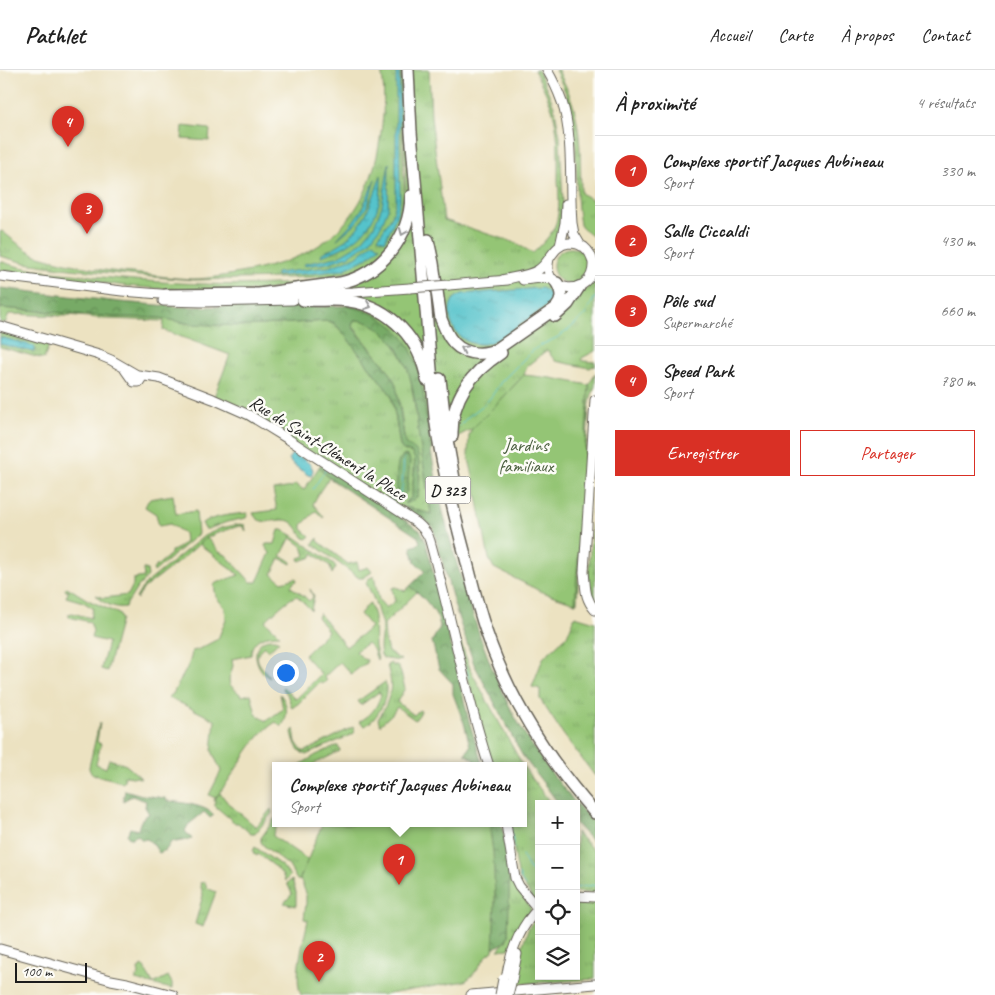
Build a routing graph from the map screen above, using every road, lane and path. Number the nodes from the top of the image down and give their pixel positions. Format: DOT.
graph roads {
  1 [pos="408,70"];
  2 [pos="416,70"];
  3 [pos="541,70"];
  4 [pos="547,70"];
  5 [pos="411,132"];
  6 [pos="428,240"];
  7 [pos="560,246"];
  8 [pos="581,246"];
  9 [pos="593,257"];
  10 [pos="550,259"];
  11 [pos="594,270"];
  12 [pos="0,276"];
  13 [pos="502,280"];
  14 [pos="0,281"];
  15 [pos="555,281"];
  16 [pos="579,287"];
  17 [pos="352,292"];
  18 [pos="166,295"];
  19 [pos="303,300"];
  20 [pos="0,326"];
  21 [pos="595,400"];
  22 [pos="435,417"];
  23 [pos="453,475"];
  24 [pos="590,607"];
  25 [pos="595,616"];
  26 [pos="488,762"];
  27 [pos="595,802"];
  28 [pos="595,813"];
  29 [pos="506,827"];
  30 [pos="580,896"];
  31 [pos="595,896"];
  32 [pos="535,905"];
  33 [pos="535,912"];
  34 [pos="0,949"];
  35 [pos="507,977"];
  36 [pos="595,986"];
  37 [pos="173,995"];
  38 [pos="470,995"];
  39 [pos="501,995"];
  40 [pos="508,995"];
  1 -- 5 [label="highway, D 323"];
  2 -- 6 [label="highway, D 323"];
  3 -- 7 [label="street"];
  4 -- 8 [label="street"];
  5 -- 18 [label="highway, one-way"];
  5 -- 22 [label="highway, D 323"];
  15 -- 6 [label="highway, one-way"];
  6 -- 23 [label="highway, D 323"];
  7 -- 8 [label="street"];
  7 -- 10 [label="street"];
  8 -- 9 [label="street"];
  9 -- 11 [label="street"];
  10 -- 13 [label="street"];
  10 -- 15 [label="street"];
  11 -- 16 [label="street"];
  12 -- 18 [label="street"];
  13 -- 15 [label="street"];
  13 -- 17 [label="street, bridge"];
  14 -- 19 [label="street"];
  15 -- 16 [label="street"];
  16 -- 23 [label="highway"];
  17 -- 18 [label="street"];
  17 -- 19 [label="street"];
  19 -- 22 [label="highway, one-way"];
  20 -- 26 [label="street, Rue de Saint-Clément la Place"];
  21 -- 24 [label="street"];
  22 -- 28 [label="highway, D 323"];
  23 -- 27 [label="highway, D 323"];
  24 -- 25 [label="street"];
  29 -- 32 [label="street"];
  30 -- 31 [label="street"];
  33 -- 35 [label="street"];
  34 -- 37 [label="street"];
  35 -- 39 [label="street, bridge"];
  35 -- 40 [label="street, bridge"];
  36 -- 38 [label="street"];
}
